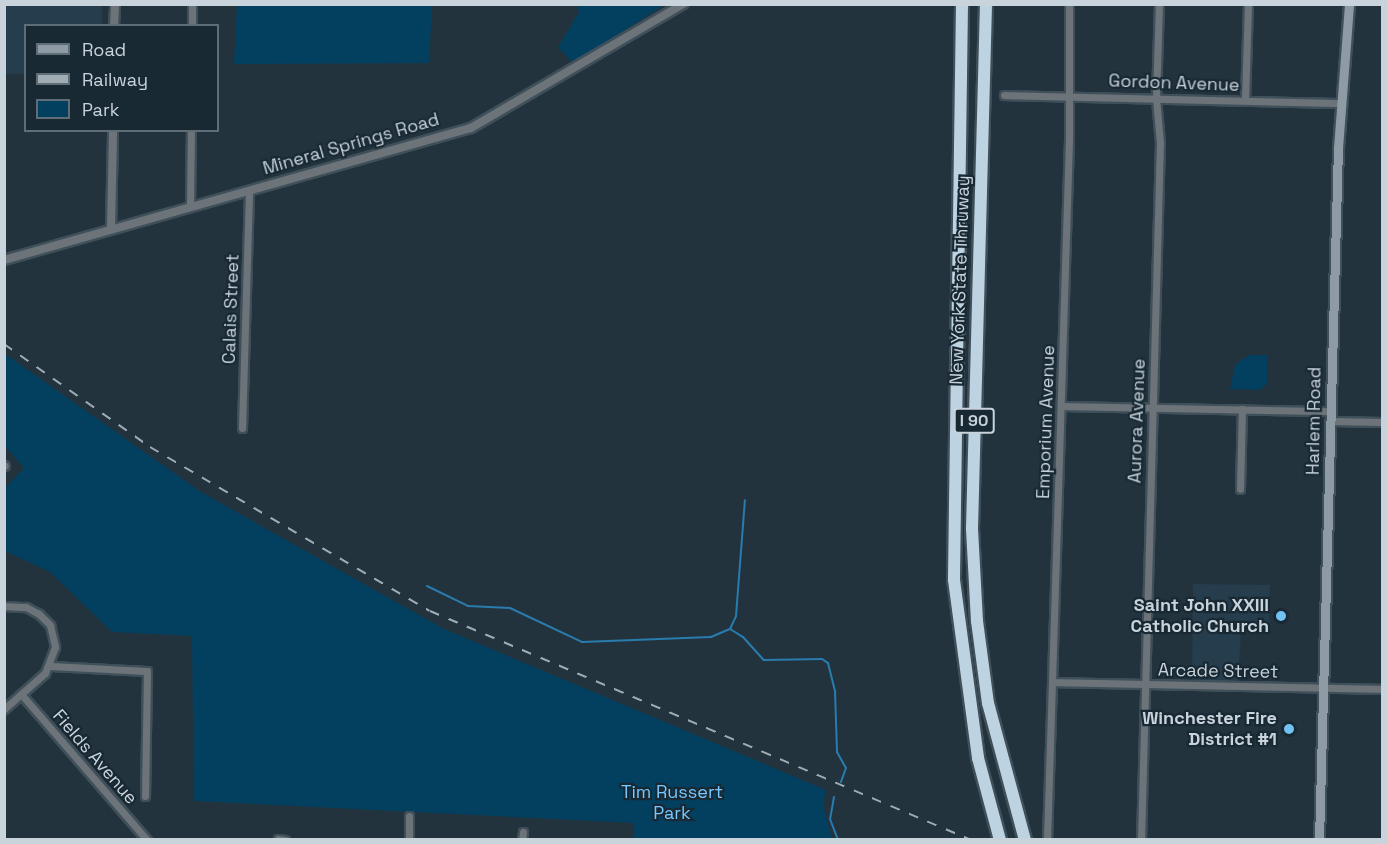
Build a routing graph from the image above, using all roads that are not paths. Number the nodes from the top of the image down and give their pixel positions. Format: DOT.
graph roads {
  1 [pos="115,4"];
  2 [pos="192,4"];
  3 [pos="682,4"];
  4 [pos="962,4"];
  5 [pos="986,4"];
  6 [pos="1069,4"];
  7 [pos="1159,4"];
  8 [pos="1248,4"];
  9 [pos="1349,4"];
  10 [pos="114,24"];
  11 [pos="192,24"];
  12 [pos="1004,95"];
  13 [pos="1066,95"];
  14 [pos="1156,98"];
  15 [pos="1245,100"];
  16 [pos="1342,103"];
  17 [pos="113,132"];
  18 [pos="191,132"];
  19 [pos="249,189"];
  20 [pos="190,207"];
  21 [pos="111,229"];
  22 [pos="4,261"];
  23 [pos="1061,406"];
  24 [pos="1152,407"];
  25 [pos="1242,410"];
  26 [pos="1331,416"];
  27 [pos="1383,422"];
  28 [pos="242,428"];
  29 [pos="1240,489"];
  30 [pos="4,606"];
  31 [pos="50,666"];
  32 [pos="1053,682"];
  33 [pos="1145,684"];
  34 [pos="1323,687"];
  35 [pos="1383,689"];
  36 [pos="21,694"];
  37 [pos="4,709"];
  38 [pos="145,796"];
  39 [pos="409,816"];
  40 [pos="1024,836"];
  41 [pos="278,839"];
  42 [pos="147,840"];
  43 [pos="285,840"];
  44 [pos="409,840"];
  45 [pos="1000,840"];
  46 [pos="1047,840"];
  47 [pos="1141,840"];
  48 [pos="1319,840"];
  1 -- 10 [label="street"];
  2 -- 11 [label="street"];
  3 -- 19 [label="street, Mineral Springs Road"];
  4 -- 45 [label="highway, New York State Thruway / I 90"];
  5 -- 40 [label="highway, New York State Thruway / I 90"];
  6 -- 13 [label="street, Emporium Avenue"];
  7 -- 14 [label="street, Aurora Avenue"];
  8 -- 15 [label="street"];
  9 -- 16 [label="main road, Harlem Road"];
  12 -- 13 [label="street, Gordon Avenue"];
  13 -- 14 [label="street, Gordon Avenue"];
  13 -- 23 [label="street, Emporium Avenue"];
  14 -- 15 [label="street, Gordon Avenue"];
  14 -- 24 [label="street, Aurora Avenue"];
  15 -- 16 [label="street, Gordon Avenue"];
  16 -- 26 [label="main road, Harlem Road"];
  17 -- 21 [label="street"];
  18 -- 20 [label="street"];
  19 -- 20 [label="street, Mineral Springs Road"];
  19 -- 28 [label="street, Calais Street"];
  20 -- 21 [label="street, Mineral Springs Road"];
  21 -- 22 [label="street, Mineral Springs Road"];
  23 -- 24 [label="street"];
  23 -- 32 [label="street, Emporium Avenue"];
  24 -- 25 [label="street"];
  24 -- 33 [label="street, Aurora Avenue"];
  25 -- 26 [label="street"];
  25 -- 29 [label="street"];
  26 -- 27 [label="street"];
  26 -- 34 [label="main road, Harlem Road"];
  30 -- 31 [label="street"];
  31 -- 36 [label="street"];
  31 -- 38 [label="street"];
  32 -- 33 [label="street, Arcade Street"];
  32 -- 46 [label="street, Emporium Avenue"];
  33 -- 34 [label="street, Arcade Street"];
  33 -- 47 [label="street, Aurora Avenue"];
  34 -- 35 [label="street, Arcade Street"];
  34 -- 48 [label="main road, Harlem Road"];
  36 -- 37 [label="street"];
  36 -- 42 [label="street, Fields Avenue"];
  39 -- 44 [label="street"];
  41 -- 43 [label="street"];
}
